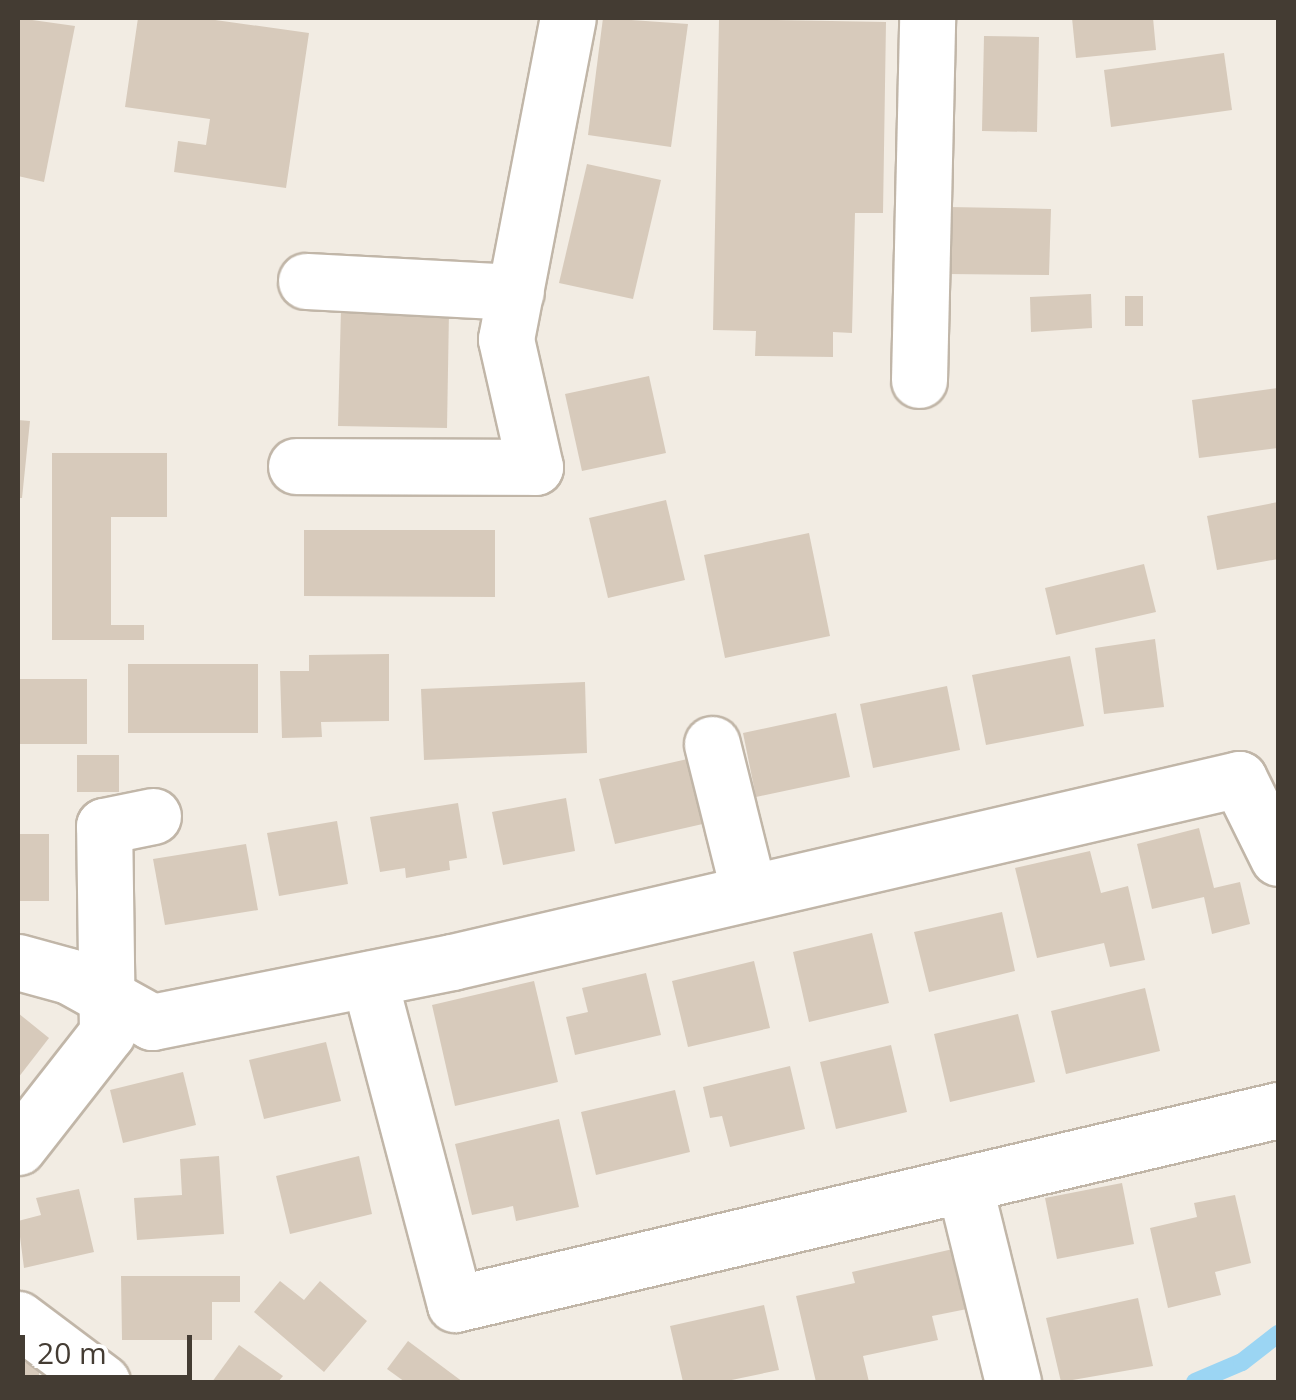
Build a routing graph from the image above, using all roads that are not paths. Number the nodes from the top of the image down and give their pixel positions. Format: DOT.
graph roads {
  1 [pos="568,18"];
  2 [pos="927,18"];
  3 [pos="306,281"];
  4 [pos="516,292"];
  5 [pos="919,380"];
  6 [pos="296,466"];
  7 [pos="712,744"];
  8 [pos="1266,803"];
  9 [pos="154,816"];
  10 [pos="1278,858"];
  11 [pos="749,892"];
  12 [pos="18,962"];
  13 [pos="368,979"];
  14 [pos="108,998"];
  15 [pos="1278,1110"];
  16 [pos="18,1147"];
  17 [pos="964,1184"];
  18 [pos="18,1319"];
  19 [pos="93,1380"];
  20 [pos="1013,1382"];
  1 -- 4 [label="street"];
  2 -- 5 [label="street"];
  3 -- 4 [label="street"];
  4 -- 6 [label="street"];
  7 -- 11 [label="street"];
  8 -- 10 [label="street"];
  8 -- 11 [label="street"];
  9 -- 14 [label="street"];
  11 -- 13 [label="street"];
  12 -- 14 [label="street"];
  13 -- 14 [label="street"];
  13 -- 17 [label="street"];
  14 -- 16 [label="street"];
  15 -- 17 [label="street"];
  17 -- 20 [label="street"];
  18 -- 19 [label="street"];
}
